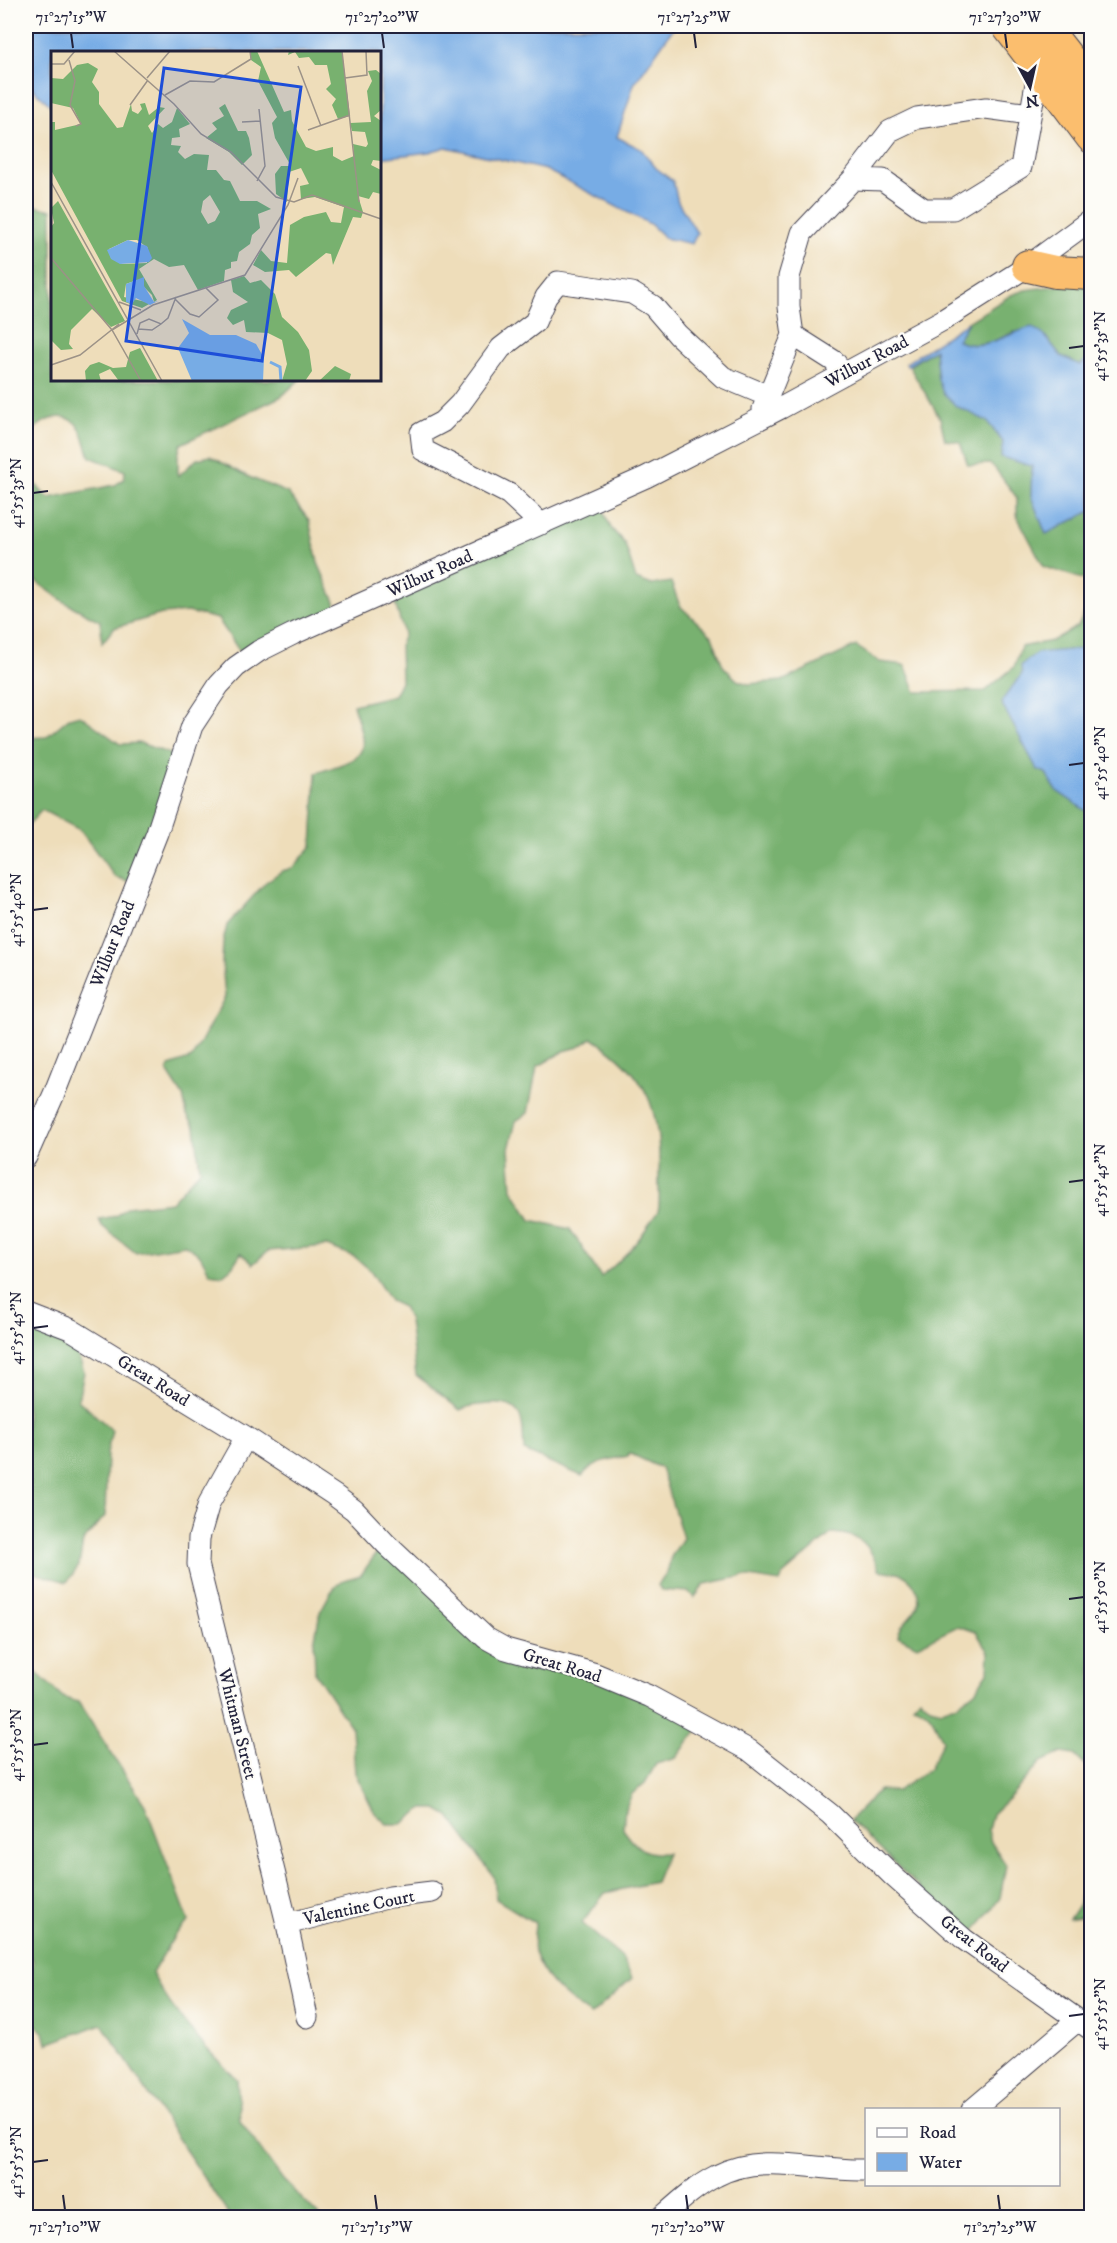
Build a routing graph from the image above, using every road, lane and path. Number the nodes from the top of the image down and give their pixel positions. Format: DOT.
graph roads {
  1 [pos="1008,26"];
  2 [pos="1043,26"];
  3 [pos="1039,67"];
  4 [pos="1092,89"];
  5 [pos="1030,114"];
  6 [pos="1092,137"];
  7 [pos="853,179"];
  8 [pos="1091,219"];
  9 [pos="1028,266"];
  10 [pos="1092,274"];
  11 [pos="793,336"];
  12 [pos="844,374"];
  13 [pos="768,396"];
  14 [pos="758,420"];
  15 [pos="541,524"];
  16 [pos="26,1157"];
  17 [pos="26,1312"];
  18 [pos="246,1437"];
  19 [pos="432,1893"];
  20 [pos="287,1924"];
  21 [pos="307,2018"];
  22 [pos="1085,2025"];
  23 [pos="973,2108"];
  24 [pos="865,2170"];
  25 [pos="661,2217"];
  1 -- 3 [label="highway"];
  2 -- 4 [label="highway"];
  3 -- 5 [label="street"];
  3 -- 6 [label="highway"];
  5 -- 7 [label="street"];
  5 -- 7 [label="street"];
  7 -- 11 [label="street"];
  8 -- 9 [label="street, Wilbur Road"];
  9 -- 10 [label="highway"];
  9 -- 12 [label="street, Wilbur Road"];
  11 -- 12 [label="street"];
  11 -- 13 [label="street"];
  12 -- 14 [label="street, Wilbur Road"];
  13 -- 14 [label="street"];
  13 -- 15 [label="street"];
  14 -- 15 [label="street, Wilbur Road"];
  15 -- 16 [label="street, Wilbur Road"];
  17 -- 18 [label="street, Great Road"];
  18 -- 20 [label="street, Whitman Street"];
  18 -- 22 [label="street, Great Road"];
  19 -- 20 [label="street, Valentine Court"];
  20 -- 21 [label="street, Whitman Street"];
  22 -- 23 [label="street"];
  24 -- 25 [label="street"];
}
